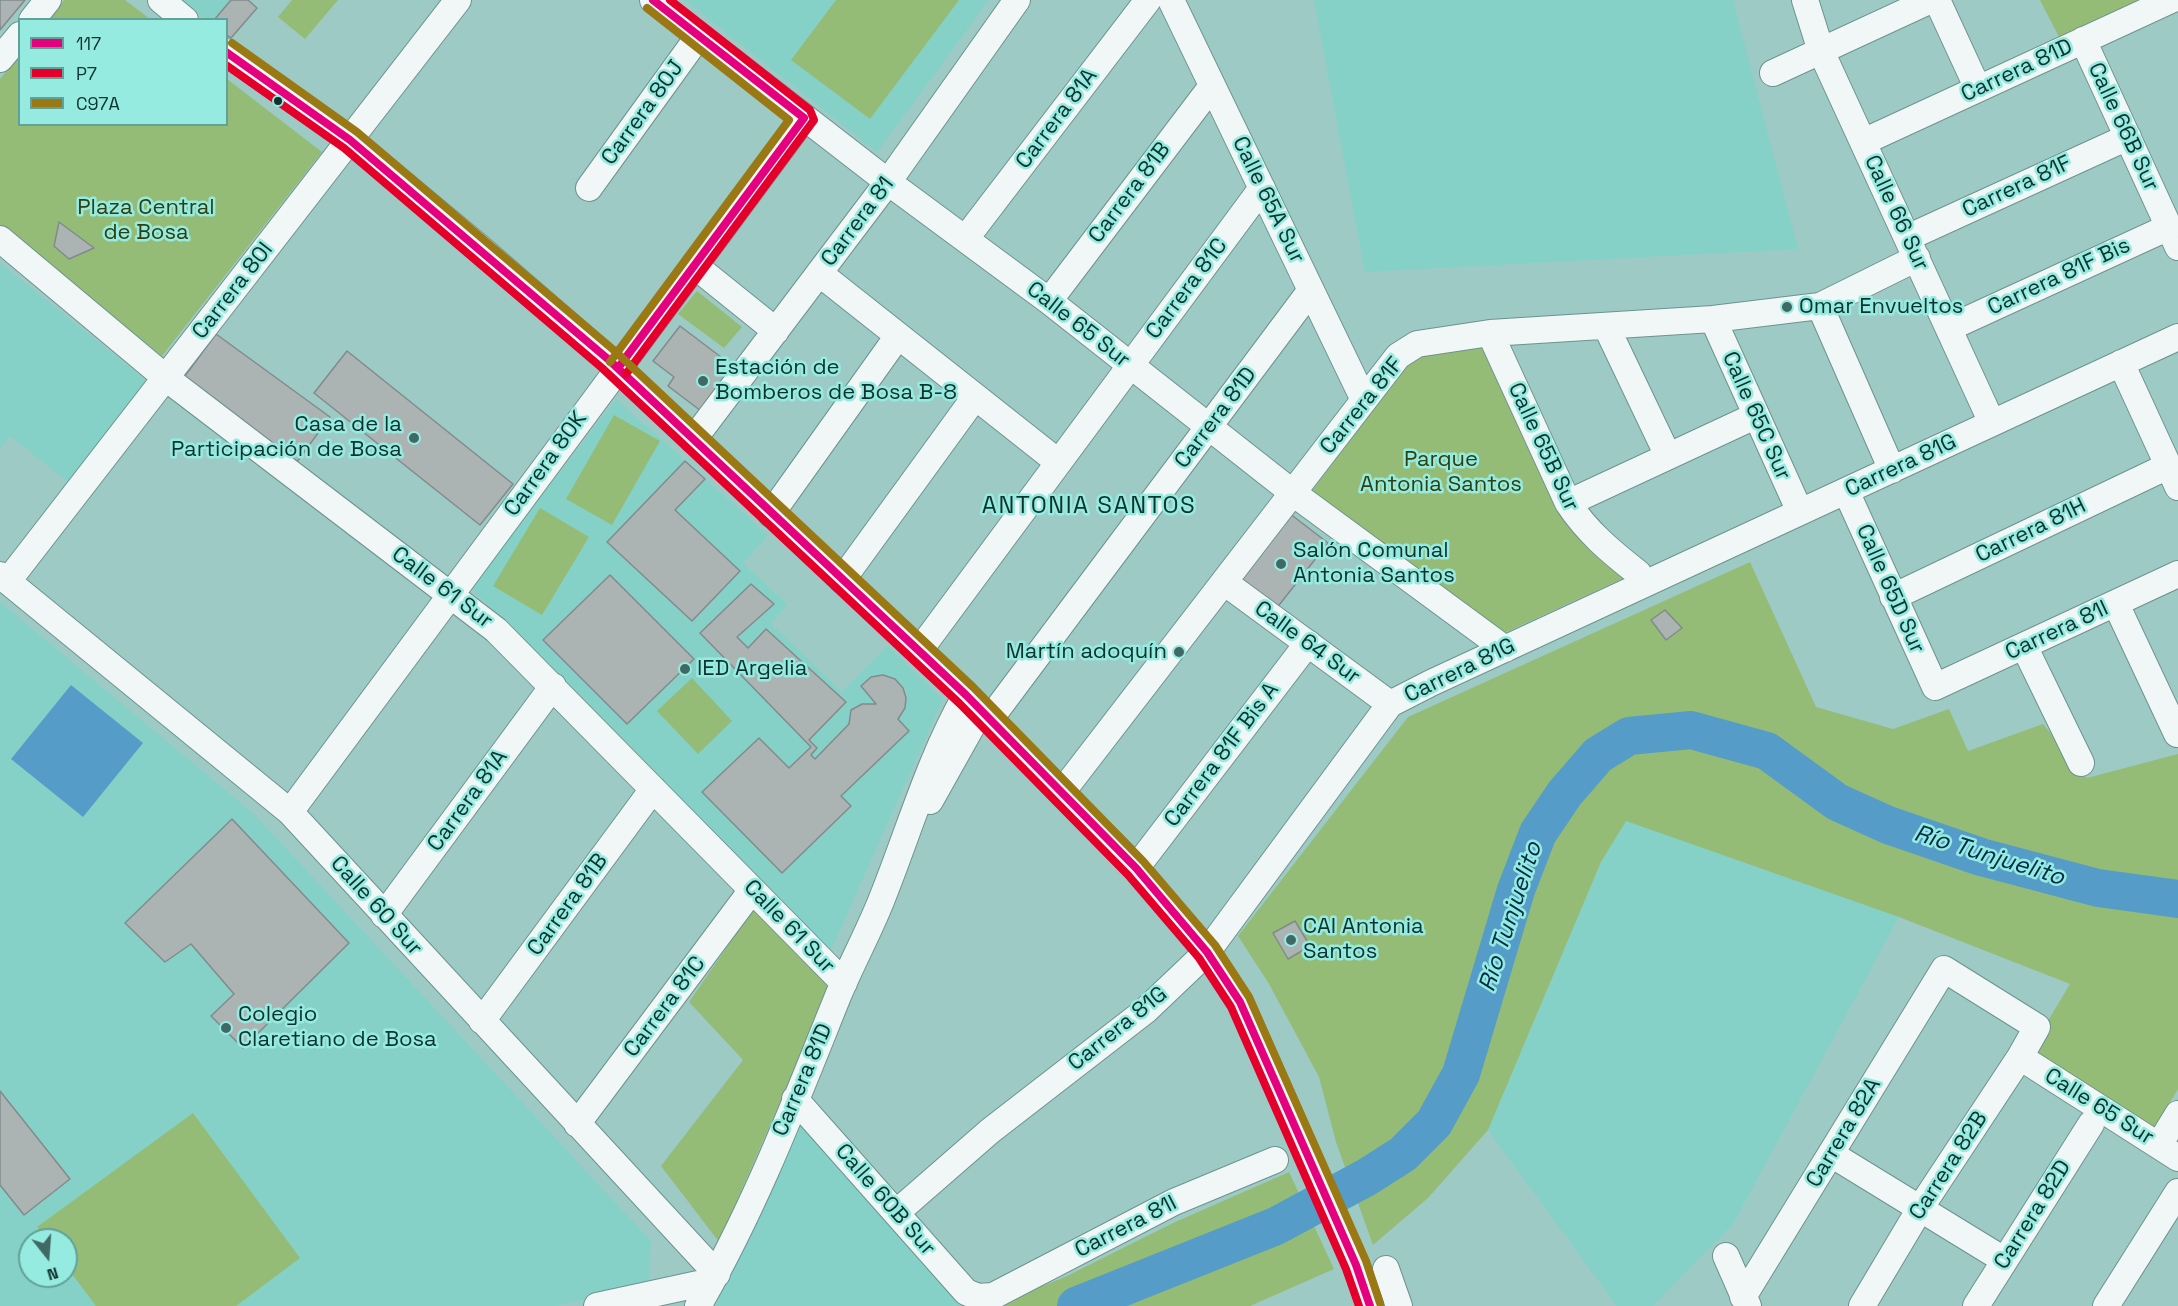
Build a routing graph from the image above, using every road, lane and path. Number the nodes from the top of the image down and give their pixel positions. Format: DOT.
graph roads {
  1 [pos="48,0"];
  2 [pos="161,0"];
  3 [pos="458,0"];
  4 [pos="653,0"];
  5 [pos="1017,0"];
  6 [pos="1148,0"];
  7 [pos="1171,0"];
  8 [pos="1805,0"];
  9 [pos="1931,0"];
  10 [pos="1937,0"];
  11 [pos="2171,0"];
  12 [pos="34,18"];
  13 [pos="183,18"];
  14 [pos="18,37"];
  15 [pos="698,37"];
  16 [pos="2083,40"];
  17 [pos="1821,51"];
  18 [pos="228,53"];
  19 [pos="0,59"];
  20 [pos="1773,73"];
  21 [pos="1212,86"];
  22 [pos="1978,89"];
  23 [pos="804,118"];
  24 [pos="2128,137"];
  25 [pos="350,140"];
  26 [pos="1863,142"];
  27 [pos="888,182"];
  28 [pos="589,188"];
  29 [pos="1262,188"];
  30 [pos="2173,237"];
  31 [pos="966,238"];
  32 [pos="0,239"];
  33 [pos="1912,248"];
  34 [pos="694,265"];
  35 [pos="819,273"];
  36 [pos="1311,290"];
  37 [pos="1048,301"];
  38 [pos="1820,306"];
  39 [pos="1713,319"];
  40 [pos="1606,326"];
  41 [pos="1949,328"];
  42 [pos="776,331"];
  43 [pos="1490,333"];
  44 [pos="898,336"];
  45 [pos="2178,337"];
  46 [pos="2121,363"];
  47 [pos="1130,366"];
  48 [pos="618,368"];
  49 [pos="166,378"];
  50 [pos="975,397"];
  51 [pos="1364,400"];
  52 [pos="1755,416"];
  53 [pos="1992,423"];
  54 [pos="1208,428"];
  55 [pos="693,440"];
  56 [pos="1668,456"];
  57 [pos="1058,462"];
  58 [pos="1892,470"];
  59 [pos="2173,476"];
  60 [pos="1846,491"];
  61 [pos="1293,493"];
  62 [pos="1568,503"];
  63 [pos="1800,512"];
  64 [pos="771,514"];
  65 [pos="1638,573"];
  66 [pos="2178,574"];
  67 [pos="4,578"];
  68 [pos="842,580"];
  69 [pos="1224,582"];
  70 [pos="450,595"];
  71 [pos="1893,597"];
  72 [pos="2116,604"];
  73 [pos="1308,642"];
  74 [pos="2024,646"];
  75 [pos="1505,649"];
  76 [pos="919,651"];
  77 [pos="552,687"];
  78 [pos="1935,687"];
  79 [pos="1390,704"];
  80 [pos="979,708"];
  81 [pos="2177,734"];
  82 [pos="2081,762"];
  83 [pos="653,789"];
  84 [pos="1062,792"];
  85 [pos="290,812"];
  86 [pos="1136,867"];
  87 [pos="752,890"];
  88 [pos="384,915"];
  89 [pos="1207,952"];
  90 [pos="1944,969"];
  91 [pos="843,983"];
  92 [pos="482,1021"];
  93 [pos="2020,1057"];
  94 [pos="795,1099"];
  95 [pos="2178,1114"];
  96 [pos="577,1124"];
  97 [pos="2091,1124"];
  98 [pos="2168,1151"];
  99 [pos="1831,1154"];
  100 [pos="1275,1160"];
  101 [pos="2178,1192"];
  102 [pos="1922,1207"];
  103 [pos="897,1212"];
  104 [pos="1725,1256"];
  105 [pos="2004,1260"];
  106 [pos="1386,1269"];
  107 [pos="714,1278"];
  108 [pos="978,1297"];
  109 [pos="1746,1302"];
  110 [pos="597,1306"];
  111 [pos="698,1306"];
  112 [pos="1370,1306"];
  113 [pos="1399,1306"];
  114 [pos="1862,1306"];
  115 [pos="1976,1306"];
  116 [pos="2106,1306"];
  1 -- 12 [label="street"];
  2 -- 13 [label="street"];
  3 -- 25 [label="street, Carrera 80I"];
  4 -- 15 [label="street, Calle 65 Sur"];
  5 -- 27 [label="street, Carrera 81"];
  6 -- 31 [label="street, Carrera 81A"];
  7 -- 21 [label="street, Calle 65A Sur"];
  8 -- 17 [label="street, Calle 66 Sur"];
  9 -- 17 [label="street"];
  10 -- 22 [label="street"];
  11 -- 16 [label="street, Carrera 81D"];
  14 -- 19 [label="street"];
  15 -- 23 [label="street, Calle 65 Sur"];
  15 -- 28 [label="street, Carrera 80J"];
  16 -- 22 [label="street, Carrera 81D"];
  16 -- 24 [label="street, Calle 66B Sur"];
  17 -- 20 [label="street"];
  17 -- 26 [label="street, Calle 66 Sur"];
  18 -- 25 [label="street"];
  21 -- 29 [label="street, Calle 65A Sur"];
  21 -- 37 [label="street, Carrera 81B"];
  22 -- 26 [label="street, Carrera 81D"];
  23 -- 27 [label="street, Calle 65 Sur"];
  23 -- 34 [label="street, Carrera 80K"];
  24 -- 30 [label="street, Calle 66B Sur"];
  24 -- 33 [label="street, Carrera 81F"];
  25 -- 48 [label="street"];
  25 -- 49 [label="street, Carrera 80I"];
  26 -- 33 [label="street, Calle 66 Sur"];
  27 -- 31 [label="street, Calle 65 Sur"];
  27 -- 35 [label="street, Carrera 81"];
  29 -- 36 [label="street, Calle 65A Sur"];
  29 -- 47 [label="street, Carrera 81C"];
  30 -- 41 [label="street, Carrera 81F Bis"];
  31 -- 37 [label="street, Calle 65 Sur"];
  32 -- 49 [label="street, Calle 61 Sur"];
  33 -- 38 [label="street, Carrera 81F"];
  33 -- 41 [label="street, Calle 66 Sur"];
  34 -- 42 [label="street"];
  34 -- 48 [label="street, Carrera 80K"];
  35 -- 42 [label="street, Carrera 81"];
  35 -- 44 [label="street"];
  36 -- 51 [label="street, Calle 65A Sur"];
  36 -- 54 [label="street, Carrera 81D"];
  37 -- 47 [label="street, Calle 65 Sur"];
  38 -- 39 [label="street, Carrera 81F"];
  38 -- 58 [label="street"];
  39 -- 40 [label="street, Carrera 81F"];
  39 -- 52 [label="street, Calle 65C Sur"];
  40 -- 43 [label="street, Carrera 81F"];
  40 -- 56 [label="street"];
  41 -- 53 [label="street, Calle 66 Sur"];
  42 -- 55 [label="street, Carrera 81"];
  43 -- 51 [label="street, Carrera 81F"];
  43 -- 62 [label="street, Calle 65B Sur"];
  44 -- 50 [label="street"];
  44 -- 64 [label="street"];
  45 -- 46 [label="street, Carrera 81G"];
  46 -- 53 [label="street, Carrera 81G"];
  46 -- 59 [label="street"];
  47 -- 54 [label="street, Calle 65 Sur"];
  47 -- 57 [label="street, Carrera 81C"];
  48 -- 55 [label="street"];
  48 -- 70 [label="street, Carrera 80K"];
  49 -- 67 [label="street, Carrera 80I"];
  49 -- 70 [label="street, Calle 61 Sur"];
  50 -- 57 [label="street"];
  50 -- 68 [label="street"];
  51 -- 61 [label="street, Carrera 81F"];
  52 -- 56 [label="street"];
  52 -- 63 [label="street, Calle 65C Sur"];
  53 -- 58 [label="street, Carrera 81G"];
  54 -- 61 [label="street, Calle 65 Sur"];
  54 -- 80 [label="street, Carrera 81D"];
  55 -- 64 [label="street"];
  56 -- 62 [label="street"];
  57 -- 76 [label="street, Carrera 81C"];
  58 -- 60 [label="street, Carrera 81G"];
  59 -- 71 [label="street, Carrera 81H"];
  60 -- 63 [label="street, Carrera 81G"];
  60 -- 71 [label="street, Calle 65D Sur"];
  61 -- 69 [label="street, Carrera 81F"];
  61 -- 75 [label="street, Calle 65 Sur"];
  62 -- 65 [label="street, Calle 65B Sur"];
  63 -- 75 [label="street, Carrera 81G"];
  64 -- 68 [label="street"];
  66 -- 72 [label="street, Carrera 81I"];
  67 -- 85 [label="street, Calle 60 Sur"];
  68 -- 76 [label="street"];
  69 -- 73 [label="street, Calle 64 Sur"];
  69 -- 84 [label="street, Carrera 81F"];
  70 -- 77 [label="street, Calle 61 Sur"];
  70 -- 85 [label="street, Carrera 80K"];
  71 -- 78 [label="street, Calle 65D Sur"];
  72 -- 74 [label="street, Carrera 81I"];
  72 -- 81 [label="street"];
  73 -- 79 [label="street, Calle 64 Sur"];
  73 -- 86 [label="street, Carrera 81F Bis A"];
  74 -- 78 [label="street, Carrera 81I"];
  74 -- 82 [label="street"];
  75 -- 79 [label="street, Carrera 81G"];
  76 -- 80 [label="street"];
  77 -- 83 [label="street, Calle 61 Sur"];
  77 -- 88 [label="street, Carrera 81A"];
  79 -- 89 [label="street, Carrera 81G"];
  80 -- 84 [label="street"];
  80 -- 91 [label="street, Carrera 81D"];
  83 -- 87 [label="street, Calle 61 Sur"];
  83 -- 92 [label="street, Carrera 81B"];
  84 -- 86 [label="street"];
  85 -- 88 [label="street, Calle 60 Sur"];
  86 -- 89 [label="street"];
  87 -- 91 [label="street, Calle 61 Sur"];
  87 -- 96 [label="street, Carrera 81C"];
  88 -- 92 [label="street, Calle 60 Sur"];
  89 -- 103 [label="street, Carrera 81G"];
  89 -- 112 [label="street"];
  90 -- 93 [label="street, Carrera 82B"];
  90 -- 99 [label="street, Carrera 82A"];
  91 -- 94 [label="street, Carrera 81D"];
  92 -- 96 [label="street, Calle 60 Sur"];
  93 -- 98 [label="street, Calle 65 Sur"];
  93 -- 102 [label="street, Carrera 82B"];
  94 -- 103 [label="street, Calle 60B Sur"];
  94 -- 107 [label="street, Carrera 81D"];
  95 -- 98 [label="street"];
  96 -- 107 [label="street, Calle 60 Sur"];
  97 -- 105 [label="street, Carrera 82D"];
  99 -- 102 [label="street"];
  99 -- 109 [label="street, Carrera 82A"];
  100 -- 108 [label="street, Carrera 81I"];
  101 -- 116 [label="street"];
  102 -- 105 [label="street"];
  102 -- 114 [label="street, Carrera 82B"];
  103 -- 108 [label="street, Calle 60B Sur"];
  104 -- 109 [label="street"];
  105 -- 115 [label="street, Carrera 82D"];
  106 -- 113 [label="street"];
  107 -- 110 [label="street"];
  107 -- 111 [label="street, Carrera 81D"];
}
